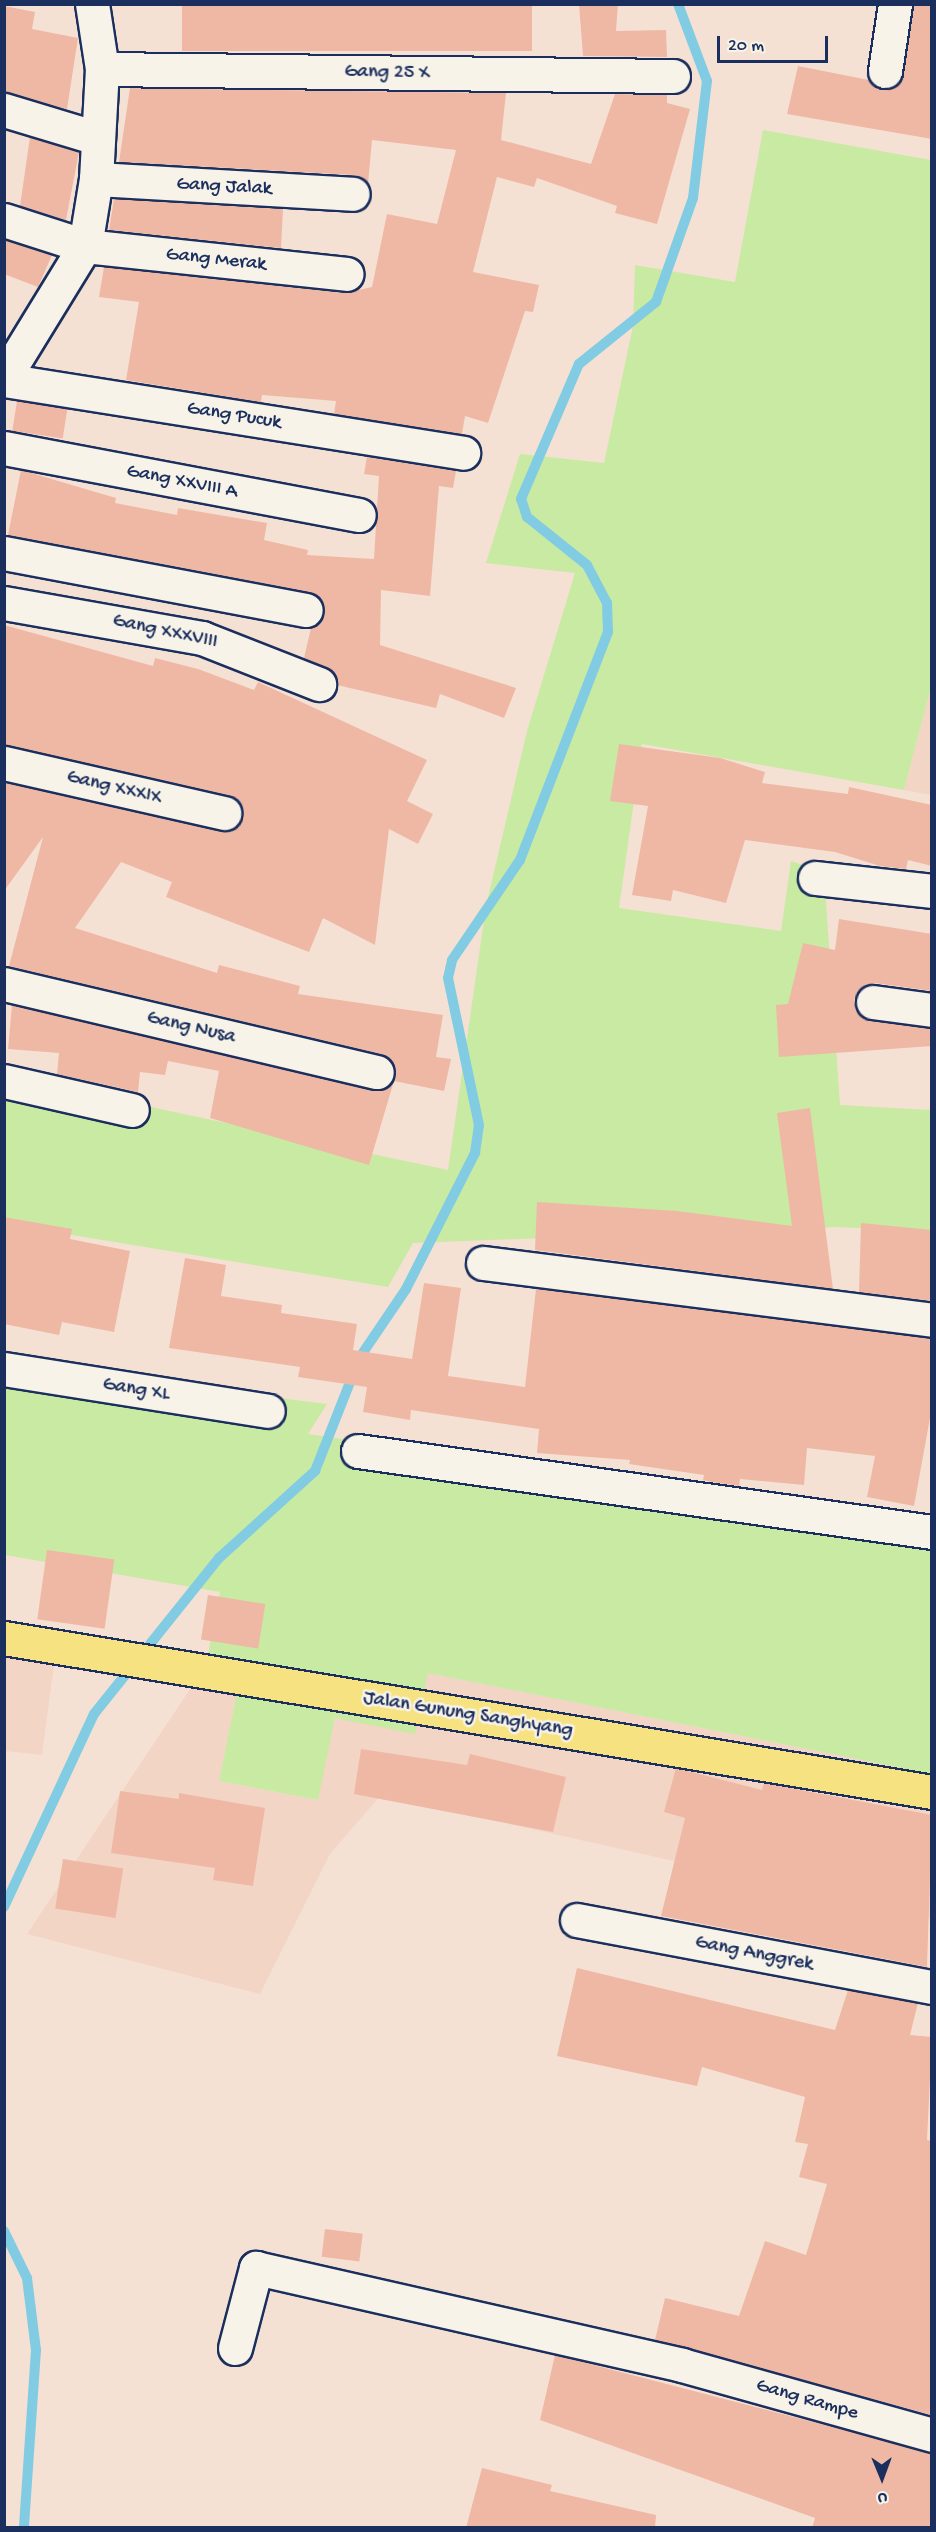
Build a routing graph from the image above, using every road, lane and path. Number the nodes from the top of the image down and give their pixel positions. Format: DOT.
graph roads {
  1 [pos="92,4"];
  2 [pos="895,4"];
  3 [pos="102,69"];
  4 [pos="885,72"];
  5 [pos="673,76"];
  6 [pos="4,110"];
  7 [pos="97,138"];
  8 [pos="96,179"];
  9 [pos="353,194"];
  10 [pos="4,220"];
  11 [pos="85,246"];
  12 [pos="347,274"];
  13 [pos="4,379"];
  14 [pos="4,448"];
  15 [pos="463,453"];
  16 [pos="359,515"];
  17 [pos="4,553"];
  18 [pos="4,603"];
  19 [pos="306,610"];
  20 [pos="319,684"];
  21 [pos="4,763"];
  22 [pos="224,813"];
  23 [pos="815,878"];
  24 [pos="932,891"];
  25 [pos="4,984"];
  26 [pos="873,1002"];
  27 [pos="932,1010"];
  28 [pos="377,1072"];
  29 [pos="4,1081"];
  30 [pos="132,1110"];
  31 [pos="483,1263"];
  32 [pos="932,1320"];
  33 [pos="4,1369"];
  34 [pos="268,1411"];
  35 [pos="358,1451"];
  36 [pos="932,1532"];
  37 [pos="4,1638"];
  38 [pos="932,1792"];
  39 [pos="577,1920"];
  40 [pos="932,1987"];
  41 [pos="235,2348"];
  42 [pos="932,2435"];
  1 -- 3 [label="street"];
  2 -- 4 [label="street"];
  3 -- 5 [label="street, Gang 25 X"];
  3 -- 7 [label="street"];
  6 -- 7 [label="street"];
  7 -- 8 [label="street"];
  8 -- 9 [label="street, Gang Jalak"];
  8 -- 11 [label="street"];
  10 -- 11 [label="street, Gang Merak"];
  11 -- 12 [label="street, Gang Merak"];
  11 -- 13 [label="street"];
  13 -- 15 [label="street, Gang Pucuk"];
  14 -- 16 [label="street, Gang XXVIII A"];
  17 -- 19 [label="street"];
  18 -- 20 [label="street, Gang XXXVIII"];
  21 -- 22 [label="street, Gang XXXIX"];
  23 -- 24 [label="street"];
  25 -- 28 [label="street, Gang Nusa"];
  26 -- 27 [label="street"];
  29 -- 30 [label="street"];
  31 -- 32 [label="street"];
  33 -- 34 [label="street, Gang XL"];
  35 -- 36 [label="street"];
  37 -- 38 [label="main road, Jalan Gunung Sanghyang"];
  39 -- 40 [label="street, Gang Anggrek"];
  41 -- 42 [label="street, Gang Rampe"];
}
